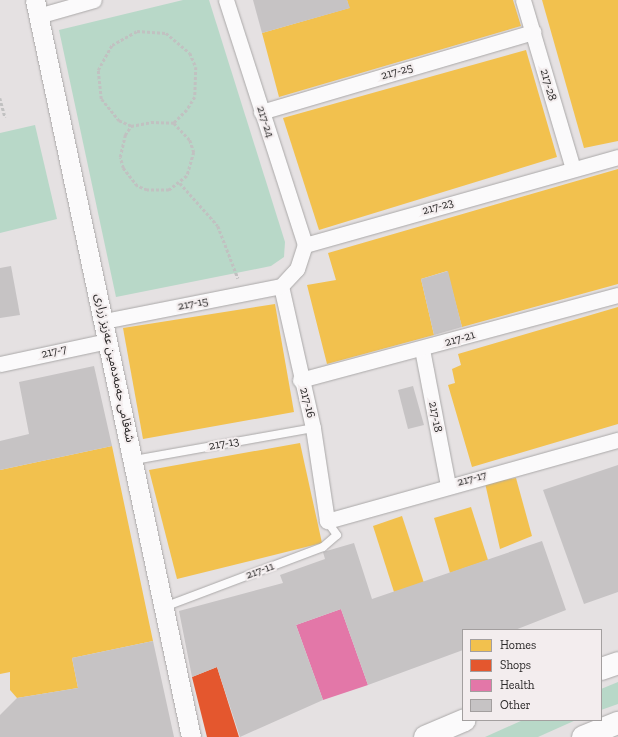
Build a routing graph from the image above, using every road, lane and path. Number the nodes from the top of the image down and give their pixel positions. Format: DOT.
graph roads {
  1 [pos="94,0"];
  2 [pos="226,0"];
  3 [pos="523,0"];
  4 [pos="36,8"];
  5 [pos="533,32"];
  6 [pos="0,98"];
  7 [pos="261,112"];
  8 [pos="5,117"];
  9 [pos="174,123"];
  10 [pos="131,126"];
  11 [pos="618,157"];
  12 [pos="573,169"];
  13 [pos="180,183"];
  14 [pos="305,245"];
  15 [pos="282,286"];
  16 [pos="243,294"];
  17 [pos="618,295"];
  18 [pos="104,321"];
  19 [pos="107,340"];
  20 [pos="422,349"];
  21 [pos="0,364"];
  22 [pos="300,380"];
  23 [pos="313,428"];
  24 [pos="618,440"];
  25 [pos="134,460"];
  26 [pos="448,485"];
  27 [pos="327,521"];
  28 [pos="164,607"];
  29 [pos="618,663"];
  30 [pos="602,669"];
  31 [pos="463,721"];
  32 [pos="618,722"];
  33 [pos="585,736"];
  34 [pos="190,737"];
  35 [pos="425,737"];
  1 -- 4 [label="street"];
  2 -- 7 [label="street, 217-24"];
  3 -- 5 [label="street, 217-28"];
  4 -- 18 [label="street, شەقامی حەمەدەمین عەزیز زراری"];
  5 -- 7 [label="street, 217-25"];
  5 -- 12 [label="street, 217-28"];
  6 -- 8 [label="path"];
  7 -- 14 [label="street, 217-24"];
  9 -- 10 [label="path"];
  9 -- 10 [label="path"];
  9 -- 13 [label="path"];
  10 -- 13 [label="path"];
  11 -- 12 [label="street, 217-23"];
  12 -- 14 [label="street, 217-23"];
  13 -- 16 [label="path"];
  14 -- 15 [label="street"];
  15 -- 16 [label="street, 217-15"];
  15 -- 22 [label="street, 217-16"];
  16 -- 18 [label="street, 217-15"];
  17 -- 20 [label="street, 217-21"];
  18 -- 19 [label="street, شەقامی حەمەدەمین عەزیز زراری"];
  19 -- 21 [label="street, 217-7"];
  19 -- 25 [label="street, شەقامی حەمەدەمین عەزیز زراری"];
  20 -- 22 [label="street, 217-21"];
  20 -- 26 [label="street, 217-18"];
  22 -- 23 [label="street, 217-16"];
  23 -- 25 [label="lane, 217-13"];
  23 -- 27 [label="street, 217-16"];
  24 -- 26 [label="street, 217-17"];
  25 -- 28 [label="street, شەقامی حەمەدەمین عەزیز زراری"];
  26 -- 27 [label="street, 217-17"];
  27 -- 28 [label="lane, 217-11"];
  28 -- 34 [label="street, شەقامی حەمەدەمین عەزیز زراری"];
  29 -- 30 [label="highway"];
  31 -- 35 [label="highway"];
  32 -- 33 [label="highway"];
}
